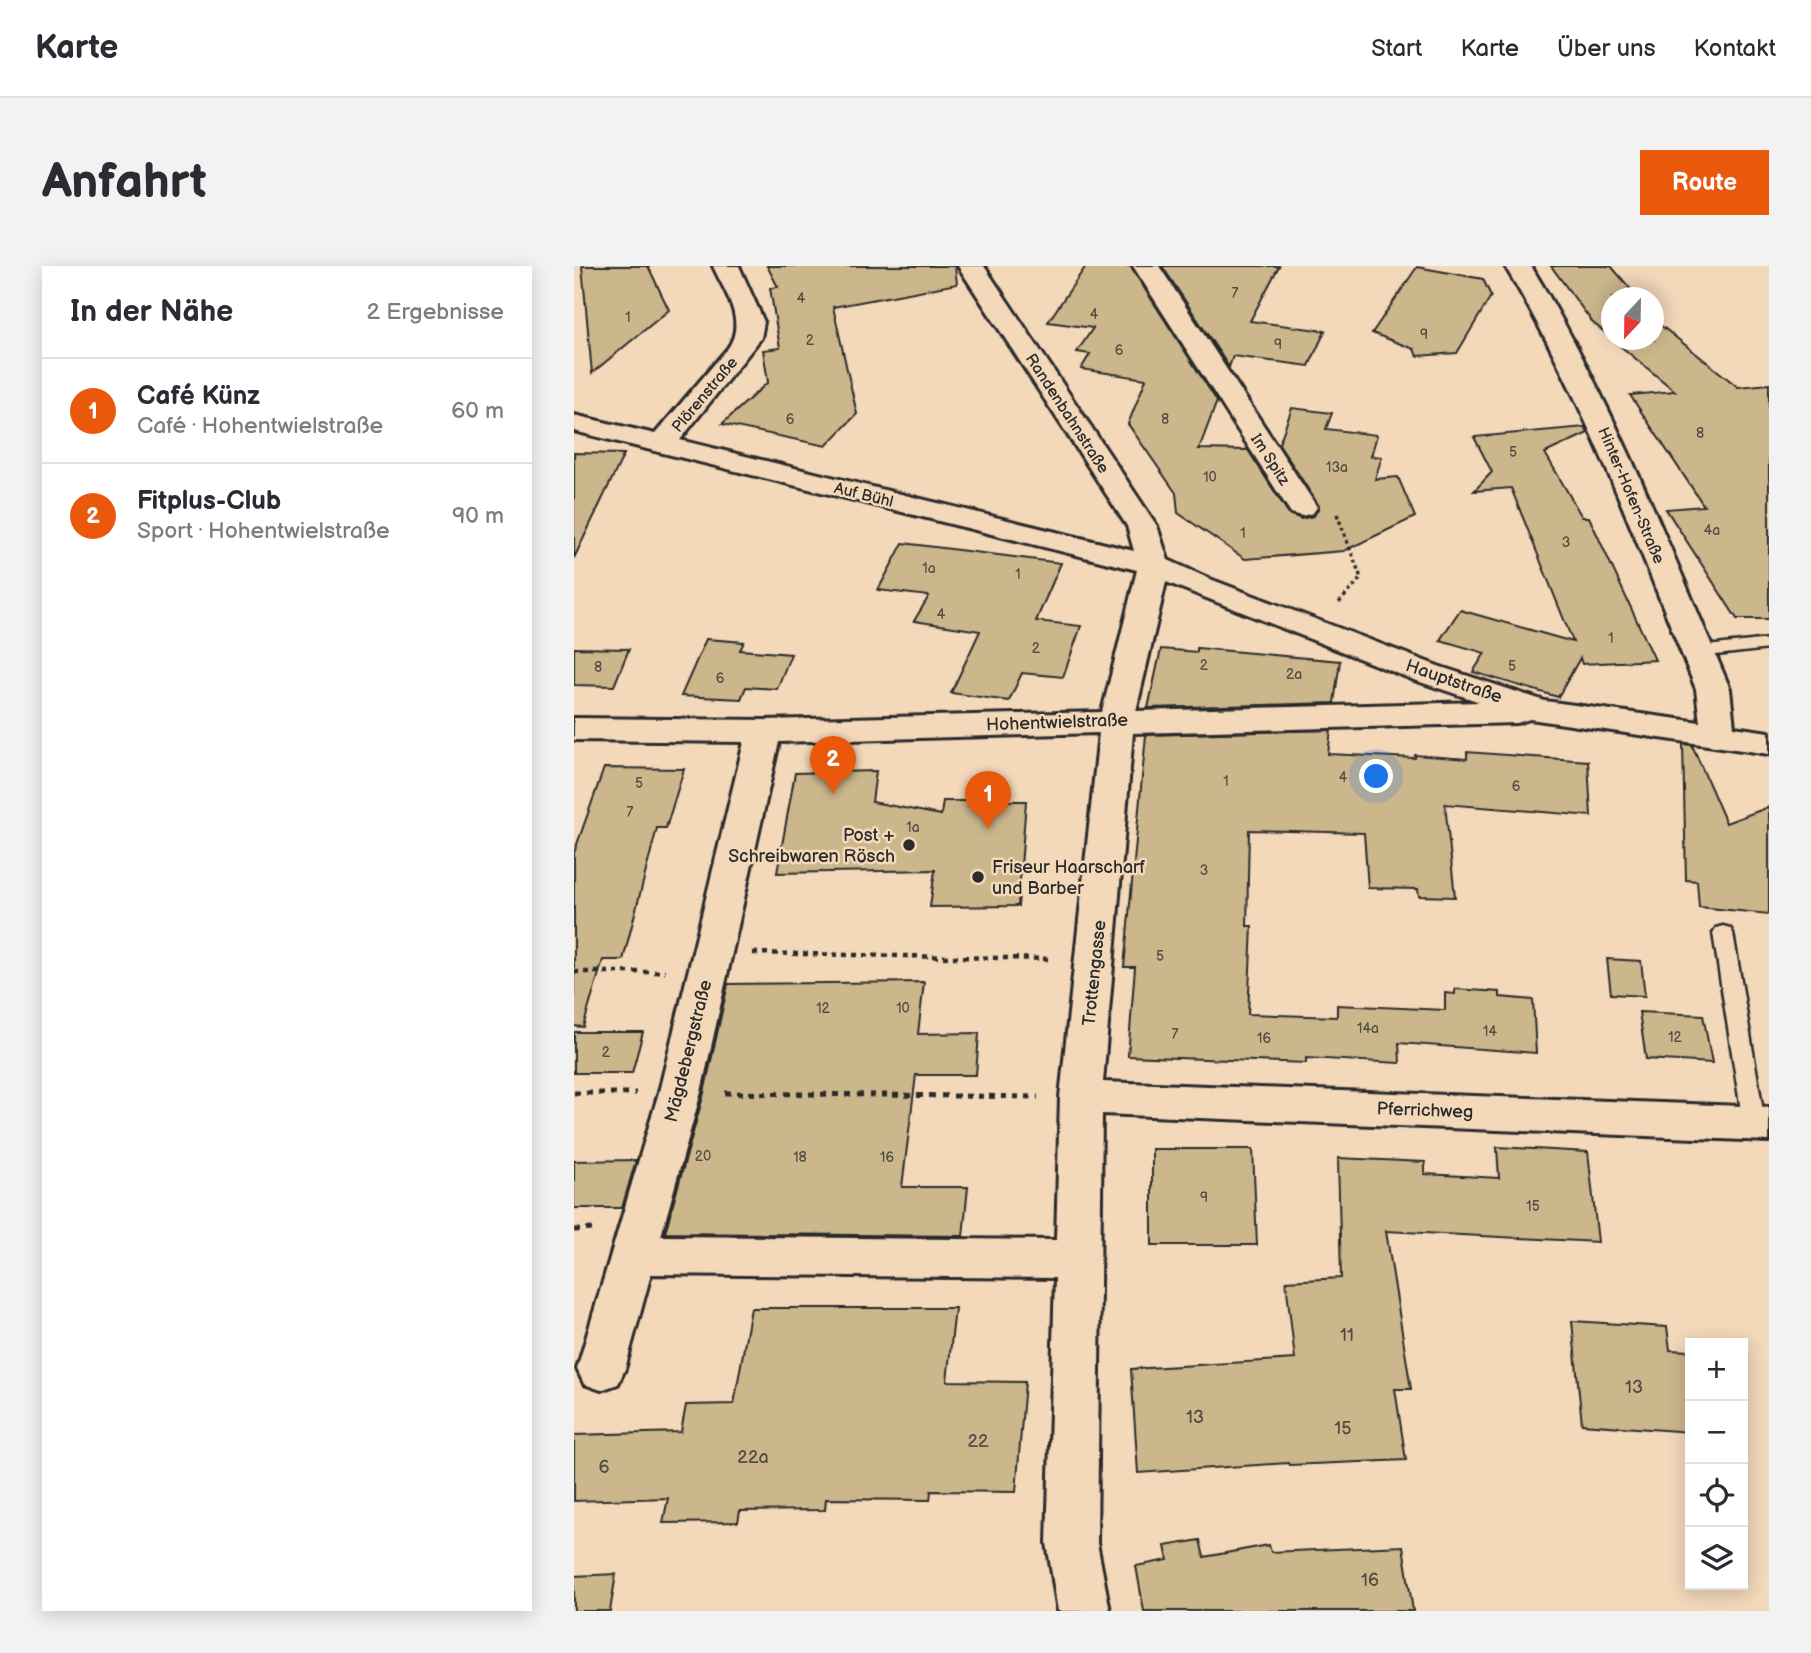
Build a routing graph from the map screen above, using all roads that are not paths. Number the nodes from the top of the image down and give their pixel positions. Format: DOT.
graph roads {
  1 [pos="726,266"];
  2 [pos="971,266"];
  3 [pos="1146,266"];
  4 [pos="1518,266"];
  5 [pos="574,423"];
  6 [pos="662,444"];
  7 [pos="1302,507"];
  8 [pos="1154,565"];
  9 [pos="1769,644"];
  10 [pos="1698,652"];
  11 [pos="1541,711"];
  12 [pos="1117,720"];
  13 [pos="574,729"];
  14 [pos="764,731"];
  15 [pos="1718,735"];
  16 [pos="1769,743"];
  17 [pos="1723,933"];
  18 [pos="1081,1097"];
  19 [pos="1762,1123"];
  20 [pos="644,1255"];
  21 [pos="1077,1259"];
  22 [pos="601,1369"];
  23 [pos="1084,1611"];
  1 -- 6 [label="street, Plörenstraße"];
  2 -- 8 [label="street, Randenbahnstraße"];
  3 -- 7 [label="street, Im Spitz"];
  4 -- 10 [label="street, Hinter-Hofen-Straße"];
  5 -- 6 [label="street, Auf Bühl"];
  6 -- 8 [label="street, Auf Bühl"];
  8 -- 11 [label="street, Hauptstraße"];
  8 -- 12 [label="street, Trottengasse"];
  9 -- 10 [label="lane"];
  10 -- 15 [label="street, Hinter-Hofen-Straße"];
  11 -- 12 [label="street, Hohentwielstraße"];
  11 -- 15 [label="street, Hauptstraße"];
  12 -- 14 [label="street, Hohentwielstraße"];
  12 -- 18 [label="street, Trottengasse"];
  13 -- 14 [label="street, Hohentwielstraße"];
  14 -- 22 [label="street, Mägdebergstraße"];
  15 -- 16 [label="street, Hauptstraße"];
  17 -- 19 [label="lane"];
  18 -- 19 [label="street, Pferrichweg"];
  18 -- 21 [label="street, Trottengasse"];
  20 -- 21 [label="street"];
  21 -- 23 [label="street, Trottengasse"];
}
